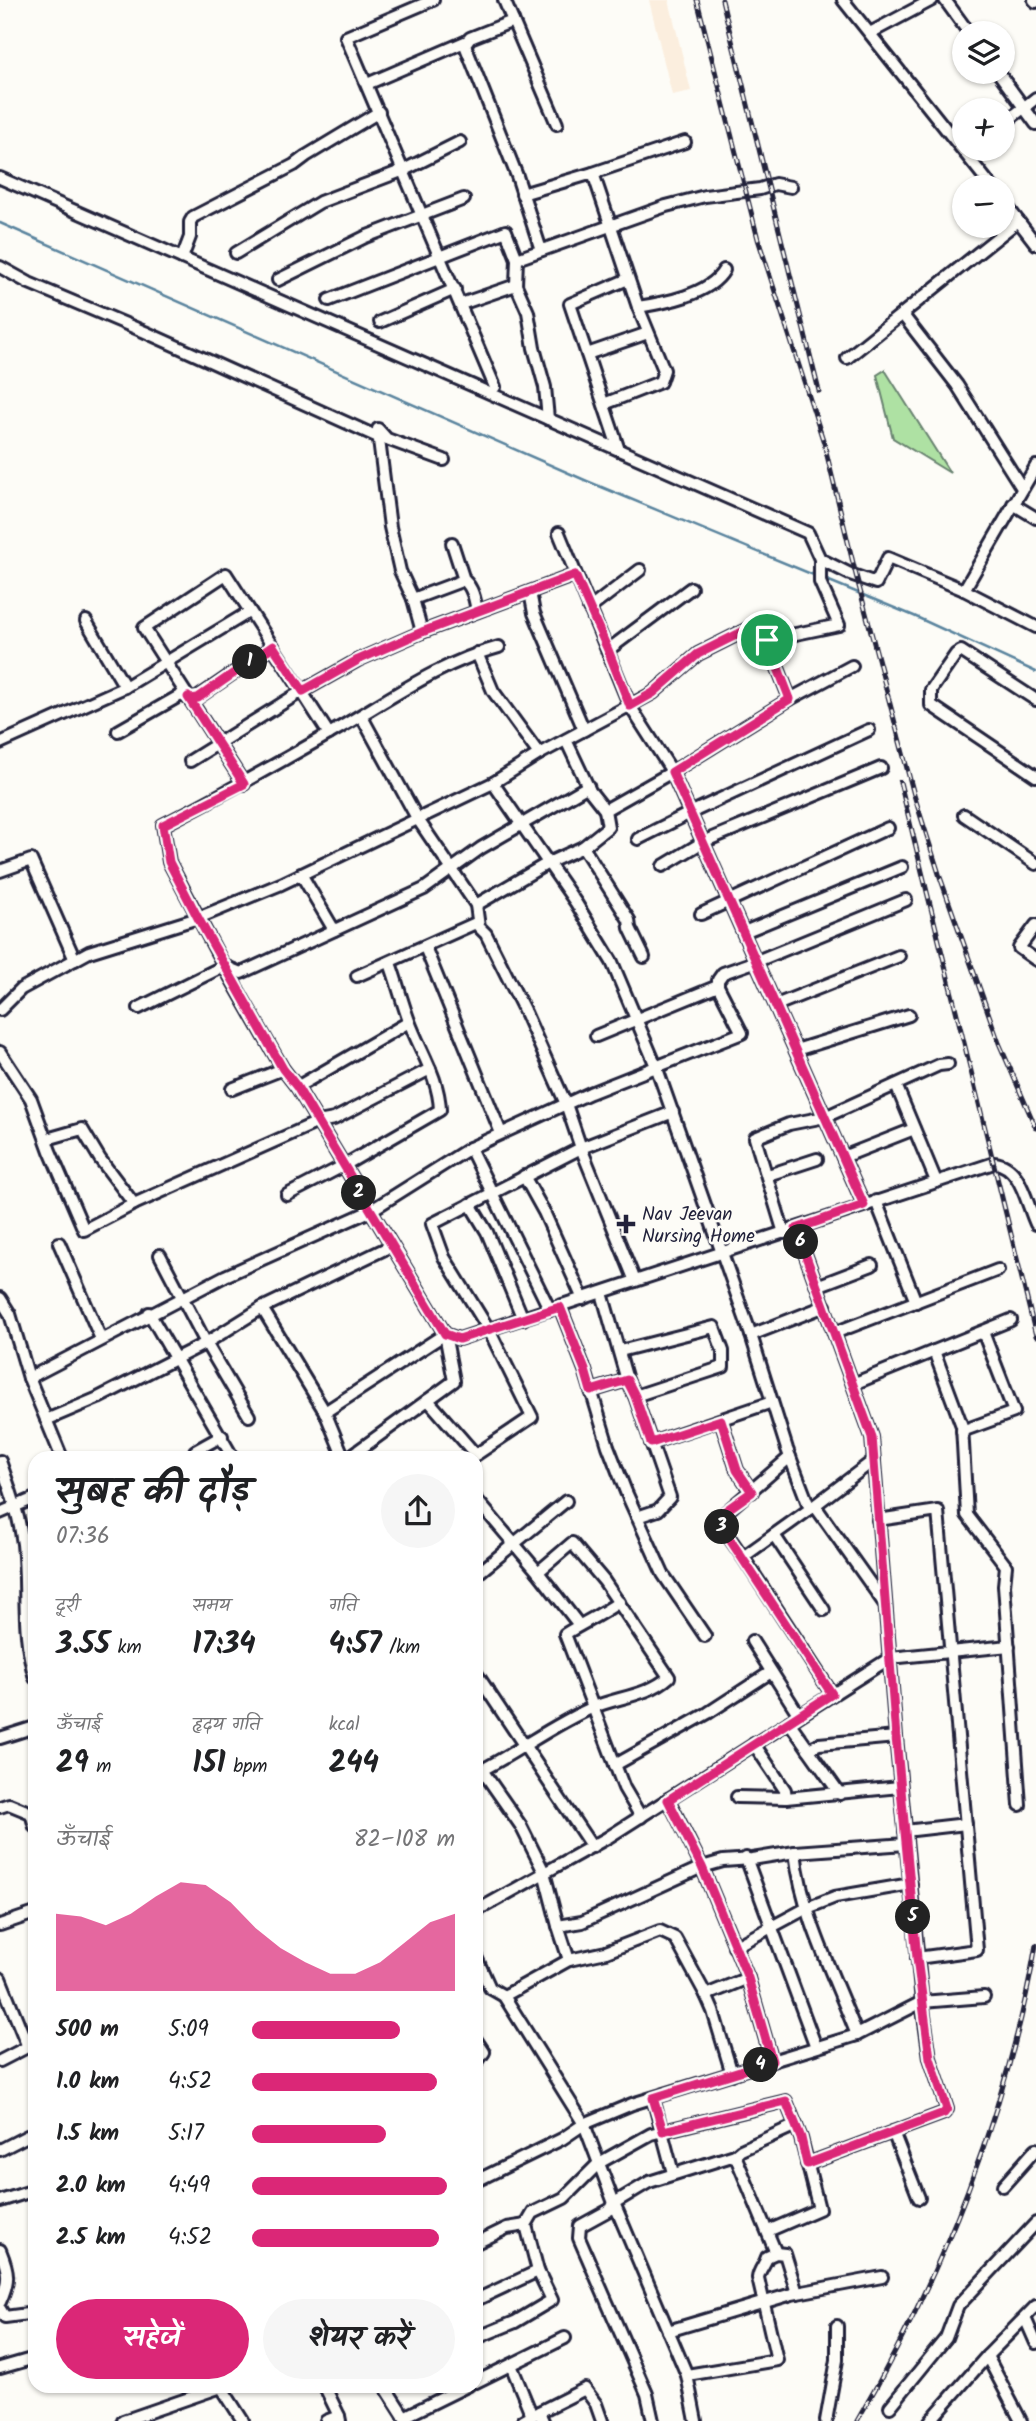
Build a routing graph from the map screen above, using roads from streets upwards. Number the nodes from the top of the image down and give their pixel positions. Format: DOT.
graph roads {
  1 [pos="433,0"];
  2 [pos="504,0"];
  3 [pos="843,0"];
  4 [pos="932,0"];
  5 [pos="945,0"];
  6 [pos="513,21"];
  7 [pos="961,21"];
  8 [pos="870,33"];
  9 [pos="467,41"];
  10 [pos="367,84"];
  11 [pos="1007,84"];
  12 [pos="1036,99"];
  13 [pos="1024,107"];
  14 [pos="379,112"];
  15 [pos="1015,114"];
  16 [pos="557,124"];
  17 [pos="1036,124"];
  18 [pos="952,132"];
  19 [pos="460,142"];
  20 [pos="685,142"];
  21 [pos="404,170"];
  22 [pos="593,173"];
  23 [pos="0,177"];
  24 [pos="792,187"];
  25 [pos="522,194"];
  26 [pos="464,199"];
  27 [pos="423,215"];
  28 [pos="1015,216"];
  29 [pos="1018,220"];
  30 [pos="612,225"];
  31 [pos="1036,243"];
  32 [pos="541,250"];
  33 [pos="236,253"];
  34 [pos="441,256"];
  35 [pos="181,258"];
  36 [pos="517,259"];
  37 [pos="0,267"];
  38 [pos="724,270"];
  39 [pos="628,279"];
  40 [pos="278,280"];
  41 [pos="516,285"];
  42 [pos="455,289"];
  43 [pos="329,300"];
  44 [pos="461,304"];
  45 [pos="638,307"];
  46 [pos="902,314"];
  47 [pos="380,321"];
  48 [pos="648,333"];
  49 [pos="587,354"];
  50 [pos="847,358"];
  51 [pos="495,387"];
  52 [pos="604,404"];
  53 [pos="548,419"];
  54 [pos="378,429"];
  55 [pos="619,450"];
  56 [pos="444,460"];
  57 [pos="1036,466"];
  58 [pos="1022,488"];
  59 [pos="1013,504"];
  60 [pos="1036,518"];
  61 [pos="558,533"];
  62 [pos="452,543"];
  63 [pos="820,559"];
  64 [pos="640,570"];
  65 [pos="575,575"];
  66 [pos="464,580"];
  67 [pos="691,588"];
  68 [pos="964,590"];
  69 [pos="530,592"];
  70 [pos="413,599"];
  71 [pos="589,609"];
  72 [pos="249,611"];
  73 [pos="477,611"];
  74 [pos="86,621"];
  75 [pos="1036,627"];
  76 [pos="422,632"];
  77 [pos="767,640"];
  78 [pos="273,646"];
  79 [pos="499,647"];
  80 [pos="608,650"];
  81 [pos="477,653"];
  82 [pos="166,661"];
  83 [pos="852,666"];
  84 [pos="125,687"];
  85 [pos="301,692"];
  86 [pos="188,697"];
  87 [pos="790,699"];
  88 [pos="1036,700"];
  89 [pos="630,706"];
  90 [pos="363,719"];
  91 [pos="584,730"];
  92 [pos="869,730"];
  93 [pos="118,731"];
  94 [pos="329,734"];
  95 [pos="566,740"];
  96 [pos="0,743"];
  97 [pos="218,743"];
  98 [pos="539,754"];
  99 [pos="190,761"];
  100 [pos="881,768"];
  101 [pos="672,772"];
  102 [pos="1036,776"];
  103 [pos="493,783"];
  104 [pos="244,784"];
  105 [pos="588,786"];
  106 [pos="605,810"];
  107 [pos="690,813"];
  108 [pos="964,815"];
  109 [pos="417,818"];
  110 [pos="522,825"];
  111 [pos="888,828"];
  112 [pos="638,839"];
  113 [pos="703,842"];
  114 [pos="583,847"];
  115 [pos="548,863"];
  116 [pos="1036,864"];
  117 [pos="663,866"];
  118 [pos="902,867"];
  119 [pos="452,869"];
  120 [pos="0,871"];
  121 [pos="301,874"];
  122 [pos="906,900"];
  123 [pos="730,901"];
  124 [pos="476,905"];
  125 [pos="701,914"];
  126 [pos="198,918"];
  127 [pos="478,922"];
  128 [pos="1036,925"];
  129 [pos="334,930"];
  130 [pos="744,932"];
  131 [pos="425,947"];
  132 [pos="899,956"];
  133 [pos="644,957"];
  134 [pos="75,960"];
  135 [pos="1036,960"];
  136 [pos="757,961"];
  137 [pos="390,963"];
  138 [pos="225,966"];
  139 [pos="357,976"];
  140 [pos="718,986"];
  141 [pos="776,1005"];
  142 [pos="139,1007"];
  143 [pos="0,1010"];
  144 [pos="909,1015"];
  145 [pos="636,1019"];
  146 [pos="409,1023"];
  147 [pos="596,1036"];
  148 [pos="796,1050"];
  149 [pos="0,1052"];
  150 [pos="948,1064"];
  151 [pos="656,1066"];
  152 [pos="283,1069"];
  153 [pos="430,1069"];
  154 [pos="896,1085"];
  155 [pos="297,1087"];
  156 [pos="232,1089"];
  157 [pos="566,1104"];
  158 [pos="673,1112"];
  159 [pos="825,1116"];
  160 [pos="317,1122"];
  161 [pos="914,1129"];
  162 [pos="501,1133"];
  163 [pos="47,1139"];
  164 [pos="470,1148"];
  165 [pos="581,1148"];
  166 [pos="843,1157"];
  167 [pos="817,1159"];
  168 [pos="343,1166"];
  169 [pos="768,1175"];
  170 [pos="524,1176"];
  171 [pos="936,1181"];
  172 [pos="491,1193"];
  173 [pos="286,1195"];
  174 [pos="876,1201"];
  175 [pos="134,1204"];
  176 [pos="470,1204"];
  177 [pos="864,1205"];
  178 [pos="370,1211"];
  179 [pos="1036,1224"];
  180 [pos="796,1229"];
  181 [pos="784,1233"];
  182 [pos="59,1243"];
  183 [pos="391,1246"];
  184 [pos="723,1254"];
  185 [pos="160,1255"];
  186 [pos="872,1265"];
  187 [pos="998,1270"];
  188 [pos="635,1281"];
  189 [pos="817,1286"];
  190 [pos="602,1293"];
  191 [pos="182,1297"];
  192 [pos="0,1298"];
  193 [pos="583,1299"];
  194 [pos="916,1301"];
  195 [pos="825,1306"];
  196 [pos="262,1308"];
  197 [pos="555,1308"];
  198 [pos="149,1314"];
  199 [pos="523,1319"];
  200 [pos="1011,1320"];
  201 [pos="489,1330"];
  202 [pos="983,1332"];
  203 [pos="834,1333"];
  204 [pos="445,1334"];
  205 [pos="751,1335"];
  206 [pos="101,1339"];
  207 [pos="206,1343"];
  208 [pos="620,1351"];
  209 [pos="934,1351"];
  210 [pos="175,1359"];
  211 [pos="29,1378"];
  212 [pos="627,1380"];
  213 [pos="853,1384"];
  214 [pos="591,1391"];
  215 [pos="635,1396"];
  216 [pos="428,1400"];
  217 [pos="772,1402"];
  218 [pos="325,1412"];
  219 [pos="249,1416"];
  220 [pos="46,1420"];
  221 [pos="721,1420"];
  222 [pos="962,1431"];
  223 [pos="222,1437"];
  224 [pos="651,1443"];
  225 [pos="59,1451"];
  226 [pos="195,1451"];
  227 [pos="229,1451"];
  228 [pos="343,1451"];
  229 [pos="356,1451"];
  230 [pos="469,1451"];
  231 [pos="481,1451"];
  232 [pos="790,1457"];
  233 [pos="874,1460"];
  234 [pos="0,1461"];
  235 [pos="752,1492"];
  236 [pos="28,1501"];
  237 [pos="566,1501"];
  238 [pos="17,1506"];
  239 [pos="483,1507"];
  240 [pos="812,1508"];
  241 [pos="0,1513"];
  242 [pos="638,1517"];
  243 [pos="878,1520"];
  244 [pos="774,1535"];
  245 [pos="515,1544"];
  246 [pos="743,1557"];
  247 [pos="483,1569"];
  248 [pos="538,1572"];
  249 [pos="28,1586"];
  250 [pos="24,1588"];
  251 [pos="619,1602"];
  252 [pos="885,1605"];
  253 [pos="824,1610"];
  254 [pos="579,1625"];
  255 [pos="705,1636"];
  256 [pos="28,1637"];
  257 [pos="752,1641"];
  258 [pos="1009,1646"];
  259 [pos="951,1652"];
  260 [pos="890,1658"];
  261 [pos="771,1672"];
  262 [pos="483,1686"];
  263 [pos="832,1694"];
  264 [pos="593,1707"];
  265 [pos="799,1715"];
  266 [pos="789,1722"];
  267 [pos="28,1729"];
  268 [pos="896,1737"];
  269 [pos="0,1738"];
  270 [pos="754,1744"];
  271 [pos="525,1746"];
  272 [pos="808,1749"];
  273 [pos="615,1765"];
  274 [pos="483,1769"];
  275 [pos="483,1776"];
  276 [pos="900,1787"];
  277 [pos="840,1794"];
  278 [pos="737,1797"];
  279 [pos="786,1798"];
  280 [pos="668,1800"];
  281 [pos="1020,1805"];
  282 [pos="0,1807"];
  283 [pos="28,1812"];
  284 [pos="641,1816"];
  285 [pos="966,1824"];
  286 [pos="905,1831"];
  287 [pos="906,1844"];
  288 [pos="592,1847"];
  289 [pos="795,1852"];
  290 [pos="746,1858"];
  291 [pos="702,1867"];
  292 [pos="544,1872"];
  293 [pos="911,1884"];
  294 [pos="483,1907"];
  295 [pos="807,1908"];
  296 [pos="28,1915"];
  297 [pos="0,1925"];
  298 [pos="558,1926"];
  299 [pos="773,1928"];
  300 [pos="734,1947"];
  301 [pos="917,1958"];
  302 [pos="569,1960"];
  303 [pos="483,1972"];
  304 [pos="0,1978"];
  305 [pos="748,1978"];
  306 [pos="2,1991"];
  307 [pos="706,1995"];
  308 [pos="504,1996"];
  309 [pos="985,1997"];
  310 [pos="922,2002"];
  311 [pos="857,2035"];
  312 [pos="28,2039"];
  313 [pos="28,2047"];
  314 [pos="816,2047"];
  315 [pos="772,2061"];
  316 [pos="0,2062"];
  317 [pos="732,2074"];
  318 [pos="653,2098"];
  319 [pos="584,2124"];
  320 [pos="796,2125"];
  321 [pos="663,2131"];
  322 [pos="893,2132"];
  323 [pos="28,2136"];
  324 [pos="1036,2149"];
  325 [pos="0,2150"];
  326 [pos="735,2155"];
  327 [pos="599,2163"];
  328 [pos="807,2164"];
  329 [pos="673,2173"];
  330 [pos="483,2178"];
  331 [pos="1003,2186"];
  332 [pos="28,2192"];
  333 [pos="919,2198"];
  334 [pos="0,2201"];
  335 [pos="614,2203"];
  336 [pos="1036,2223"];
  337 [pos="526,2225"];
  338 [pos="768,2231"];
  339 [pos="483,2240"];
  340 [pos="0,2250"];
  341 [pos="776,2253"];
  342 [pos="538,2271"];
  343 [pos="882,2277"];
  344 [pos="797,2293"];
  345 [pos="483,2297"];
  346 [pos="0,2302"];
  347 [pos="763,2302"];
  348 [pos="1036,2306"];
  349 [pos="0,2309"];
  350 [pos="28,2314"];
  351 [pos="1025,2318"];
  352 [pos="837,2326"];
  353 [pos="668,2331"];
  354 [pos="483,2335"];
  355 [pos="565,2337"];
  356 [pos="1036,2343"];
  357 [pos="987,2356"];
  358 [pos="28,2360"];
  359 [pos="511,2365"];
  360 [pos="0,2368"];
  361 [pos="687,2375"];
  362 [pos="483,2379"];
  363 [pos="203,2393"];
  364 [pos="227,2393"];
  365 [pos="328,2393"];
  366 [pos="389,2393"];
  367 [pos="454,2393"];
  368 [pos="890,2407"];
  369 [pos="534,2417"];
  370 [pos="340,2418"];
  371 [pos="406,2419"];
  372 [pos="123,2421"];
  373 [pos="243,2421"];
  374 [pos="326,2421"];
  375 [pos="602,2421"];
  376 [pos="653,2421"];
  377 [pos="696,2421"];
  378 [pos="826,2421"];
  379 [pos="930,2421"];
  380 [pos="1021,2421"];
  1 -- 10 [label="street"];
  2 -- 6 [label="street"];
  3 -- 8 [label="street"];
  4 -- 8 [label="street"];
  5 -- 7 [label="street"];
  6 -- 9 [label="street"];
  6 -- 16 [label="street"];
  8 -- 18 [label="street"];
  9 -- 10 [label="street"];
  9 -- 25 [label="street"];
  10 -- 14 [label="street"];
  11 -- 13 [label="street"];
  12 -- 13 [label="street"];
  13 -- 15 [label="street"];
  13 -- 17 [label="street"];
  14 -- 21 [label="street"];
  14 -- 35 [label="street"];
  19 -- 21 [label="street"];
  20 -- 22 [label="street"];
  21 -- 27 [label="street"];
  21 -- 33 [label="street"];
  22 -- 25 [label="street"];
  22 -- 30 [label="street"];
  23 -- 35 [label="street"];
  24 -- 30 [label="street"];
  25 -- 32 [label="street"];
  26 -- 27 [label="street"];
  27 -- 34 [label="street"];
  27 -- 40 [label="street"];
  28 -- 29 [label="street"];
  29 -- 31 [label="street"];
  29 -- 46 [label="street"];
  30 -- 32 [label="street"];
  30 -- 39 [label="street"];
  32 -- 36 [label="street"];
  34 -- 36 [label="street"];
  34 -- 42 [label="street"];
  34 -- 43 [label="street"];
  35 -- 53 [label="street"];
  36 -- 41 [label="street"];
  37 -- 54 [label="street"];
  38 -- 45 [label="street"];
  39 -- 45 [label="street"];
  39 -- 49 [label="street"];
  41 -- 44 [label="street"];
  41 -- 53 [label="street"];
  42 -- 44 [label="street"];
  42 -- 47 [label="street"];
  44 -- 51 [label="street"];
  45 -- 48 [label="street"];
  46 -- 50 [label="street"];
  46 -- 58 [label="street"];
  48 -- 49 [label="street"];
  48 -- 52 [label="street"];
  49 -- 52 [label="street"];
  52 -- 55 [label="street"];
  53 -- 55 [label="street"];
  54 -- 56 [label="street"];
  54 -- 70 [label="street"];
  55 -- 63 [label="street"];
  57 -- 58 [label="street"];
  58 -- 59 [label="street"];
  59 -- 60 [label="street"];
  59 -- 68 [label="street"];
  61 -- 65 [label="street"];
  62 -- 66 [label="street"];
  63 -- 68 [label="street"];
  63 -- 77 [label="street"];
  64 -- 71 [label="street"];
  65 -- 69 [label="street"];
  65 -- 71 [label="street"];
  66 -- 70 [label="street"];
  66 -- 73 [label="street"];
  67 -- 80 [label="street"];
  68 -- 75 [label="street"];
  69 -- 73 [label="street"];
  69 -- 91 [label="street"];
  70 -- 76 [label="street"];
  71 -- 80 [label="street"];
  72 -- 78 [label="street"];
  72 -- 82 [label="street"];
  72 -- 82 [label="street"];
  73 -- 76 [label="street"];
  74 -- 84 [label="street"];
  76 -- 85 [label="street"];
  77 -- 87 [label="street"];
  77 -- 89 [label="street"];
  78 -- 85 [label="street"];
  78 -- 86 [label="street"];
  79 -- 81 [label="street"];
  80 -- 89 [label="street"];
  81 -- 94 [label="street"];
  81 -- 98 [label="street"];
  82 -- 84 [label="street"];
  82 -- 86 [label="street"];
  83 -- 87 [label="street"];
  84 -- 96 [label="street"];
  85 -- 94 [label="street"];
  85 -- 97 [label="street"];
  86 -- 93 [label="street"];
  86 -- 97 [label="street"];
  87 -- 101 [label="street"];
  88 -- 102 [label="street"];
  89 -- 91 [label="street"];
  89 -- 101 [label="street"];
  90 -- 109 [label="street"];
  91 -- 95 [label="street"];
  92 -- 107 [label="street"];
  94 -- 104 [label="street"];
  95 -- 98 [label="street"];
  95 -- 105 [label="street"];
  97 -- 99 [label="street"];
  97 -- 104 [label="street"];
  98 -- 103 [label="street"];
  100 -- 113 [label="street"];
  101 -- 106 [label="street"];
  101 -- 107 [label="street"];
  103 -- 109 [label="street"];
  103 -- 110 [label="street"];
  104 -- 126 [label="street"];
  105 -- 106 [label="street"];
  105 -- 110 [label="street"];
  106 -- 114 [label="street"];
  107 -- 112 [label="street"];
  107 -- 113 [label="street"];
  108 -- 116 [label="street"];
  109 -- 119 [label="street"];
  109 -- 121 [label="street"];
  110 -- 115 [label="street"];
  110 -- 119 [label="street"];
  111 -- 123 [label="street"];
  113 -- 117 [label="street"];
  113 -- 123 [label="street"];
  114 -- 115 [label="street"];
  114 -- 133 [label="street"];
  115 -- 124 [label="street"];
  115 -- 145 [label="street"];
  118 -- 130 [label="street"];
  119 -- 124 [label="street"];
  119 -- 129 [label="street"];
  120 -- 134 [label="street"];
  121 -- 126 [label="street"];
  121 -- 129 [label="street"];
  122 -- 136 [label="street"];
  123 -- 125 [label="street"];
  123 -- 130 [label="street"];
  124 -- 127 [label="street"];
  126 -- 134 [label="street"];
  126 -- 138 [label="street"];
  127 -- 131 [label="street"];
  127 -- 157 [label="street"];
  128 -- 135 [label="street"];
  129 -- 138 [label="street"];
  130 -- 136 [label="street"];
  131 -- 137 [label="street"];
  131 -- 162 [label="street"];
  132 -- 141 [label="street"];
  134 -- 143 [label="street"];
  136 -- 140 [label="street"];
  136 -- 141 [label="street"];
  137 -- 139 [label="street"];
  137 -- 146 [label="street"];
  138 -- 142 [label="street"];
  138 -- 152 [label="street"];
  140 -- 145 [label="street"];
  140 -- 151 [label="street"];
  141 -- 148 [label="street"];
  144 -- 148 [label="street"];
  145 -- 147 [label="street"];
  145 -- 151 [label="street"];
  146 -- 153 [label="street"];
  146 -- 155 [label="street"];
  148 -- 159 [label="street"];
  149 -- 163 [label="street"];
  150 -- 154 [label="street"];
  151 -- 157 [label="street"];
  151 -- 158 [label="street"];
  152 -- 155 [label="street"];
  152 -- 156 [label="street"];
  153 -- 160 [label="street"];
  153 -- 168 [label="street"];
  154 -- 159 [label="street"];
  154 -- 161 [label="street"];
  155 -- 160 [label="street"];
  157 -- 162 [label="street"];
  157 -- 165 [label="street"];
  158 -- 165 [label="street"];
  158 -- 184 [label="street"];
  159 -- 166 [label="street"];
  159 -- 169 [label="street"];
  160 -- 168 [label="street"];
  160 -- 175 [label="street"];
  161 -- 166 [label="street"];
  161 -- 171 [label="street"];
  162 -- 164 [label="street"];
  163 -- 175 [label="street"];
  163 -- 175 [label="street"];
  164 -- 172 [label="street"];
  164 -- 178 [label="street"];
  165 -- 170 [label="street"];
  165 -- 188 [label="street"];
  166 -- 177 [label="street"];
  167 -- 169 [label="street"];
  168 -- 173 [label="street"];
  168 -- 178 [label="street"];
  169 -- 181 [label="street"];
  170 -- 172 [label="street"];
  170 -- 193 [label="street"];
  171 -- 174 [label="street"];
  171 -- 179 [label="street"];
  172 -- 176 [label="street"];
  172 -- 197 [label="street"];
  174 -- 177 [label="street"];
  174 -- 194 [label="street"];
  176 -- 199 [label="street"];
  176 -- 201 [label="street"];
  177 -- 180 [label="street"];
  178 -- 183 [label="street"];
  178 -- 191 [label="street"];
  180 -- 181 [label="street"];
  180 -- 189 [label="street"];
  181 -- 184 [label="street"];
  182 -- 206 [label="street"];
  183 -- 196 [label="street"];
  183 -- 204 [label="street"];
  184 -- 188 [label="street"];
  184 -- 205 [label="street"];
  185 -- 191 [label="street"];
  186 -- 189 [label="street"];
  187 -- 194 [label="street"];
  188 -- 190 [label="street"];
  189 -- 195 [label="street"];
  190 -- 193 [label="street"];
  190 -- 208 [label="street"];
  191 -- 198 [label="street"];
  191 -- 207 [label="street"];
  192 -- 211 [label="street"];
  193 -- 197 [label="street"];
  194 -- 203 [label="street"];
  195 -- 203 [label="street"];
  195 -- 205 [label="street"];
  196 -- 207 [label="street"];
  196 -- 218 [label="street"];
  197 -- 199 [label="street"];
  197 -- 214 [label="street"];
  198 -- 206 [label="street"];
  198 -- 210 [label="street"];
  199 -- 201 [label="street"];
  200 -- 202 [label="street"];
  201 -- 204 [label="street"];
  201 -- 231 [label="street"];
  202 -- 209 [label="street"];
  202 -- 222 [label="street"];
  203 -- 213 [label="street"];
  204 -- 216 [label="street"];
  204 -- 218 [label="street"];
  205 -- 217 [label="street"];
  206 -- 211 [label="street"];
  207 -- 210 [label="street"];
  207 -- 219 [label="street"];
  208 -- 212 [label="street"];
  208 -- 215 [label="street"];
  209 -- 213 [label="street"];
  209 -- 222 [label="street"];
  210 -- 220 [label="street"];
  210 -- 223 [label="street"];
  211 -- 220 [label="street"];
  212 -- 214 [label="street"];
  212 -- 215 [label="street"];
  213 -- 233 [label="street"];
  214 -- 242 [label="street"];
  215 -- 224 [label="street"];
  216 -- 229 [label="street"];
  216 -- 230 [label="street"];
  217 -- 221 [label="street"];
  217 -- 232 [label="street"];
  218 -- 228 [label="street"];
  220 -- 225 [label="street"];
  221 -- 224 [label="street"];
  221 -- 235 [label="street"];
  222 -- 258 [label="street"];
  223 -- 226 [label="street"];
  223 -- 227 [label="street"];
  224 -- 242 [label="street"];
  232 -- 235 [label="street"];
  232 -- 240 [label="street"];
  233 -- 240 [label="street"];
  233 -- 243 [label="street"];
  234 -- 238 [label="street"];
  235 -- 246 [label="street"];
  236 -- 238 [label="street"];
  237 -- 245 [label="street"];
  238 -- 241 [label="street"];
  238 -- 250 [label="street"];
  239 -- 245 [label="street"];
  240 -- 244 [label="street"];
  240 -- 252 [label="street"];
  242 -- 255 [label="street"];
  243 -- 252 [label="street"];
  243 -- 259 [label="street"];
  244 -- 246 [label="street"];
  244 -- 253 [label="street"];
  245 -- 247 [label="street"];
  245 -- 248 [label="street"];
  246 -- 263 [label="street"];
  248 -- 251 [label="street"];
  248 -- 254 [label="street"];
  249 -- 250 [label="street"];
  250 -- 256 [label="street"];
  251 -- 254 [label="street"];
  251 -- 264 [label="street"];
  252 -- 260 [label="street"];
  254 -- 264 [label="street"];
  257 -- 261 [label="street"];
  258 -- 259 [label="street"];
  258 -- 281 [label="street"];
  259 -- 260 [label="street"];
  259 -- 285 [label="street"];
  260 -- 263 [label="street"];
  260 -- 268 [label="street"];
  261 -- 265 [label="street"];
  261 -- 273 [label="street"];
  262 -- 271 [label="street"];
  263 -- 265 [label="street"];
  264 -- 271 [label="street"];
  264 -- 273 [label="street"];
  265 -- 266 [label="street"];
  266 -- 270 [label="street"];
  266 -- 272 [label="street"];
  267 -- 269 [label="street"];
  268 -- 272 [label="street"];
  268 -- 276 [label="street"];
  270 -- 279 [label="street"];
  270 -- 280 [label="street"];
  271 -- 274 [label="street"];
  271 -- 288 [label="street"];
  272 -- 277 [label="street"];
  273 -- 284 [label="street"];
  275 -- 292 [label="street"];
  276 -- 277 [label="street"];
  276 -- 286 [label="street"];
  277 -- 279 [label="street"];
  278 -- 279 [label="street"];
  280 -- 284 [label="street"];
  280 -- 291 [label="street"];
  282 -- 283 [label="street"];
  284 -- 288 [label="street"];
  285 -- 286 [label="street"];
  285 -- 301 [label="street"];
  286 -- 287 [label="street"];
  287 -- 289 [label="street"];
  287 -- 293 [label="street"];
  288 -- 292 [label="street"];
  289 -- 290 [label="street"];
  289 -- 295 [label="street"];
  290 -- 291 [label="street"];
  290 -- 299 [label="street"];
  291 -- 298 [label="street"];
  291 -- 300 [label="street"];
  292 -- 294 [label="street"];
  292 -- 298 [label="street"];
  293 -- 295 [label="street"];
  293 -- 301 [label="street"];
  295 -- 299 [label="street"];
  295 -- 311 [label="street"];
  296 -- 297 [label="street"];
  298 -- 302 [label="street"];
  299 -- 300 [label="street"];
  299 -- 314 [label="street"];
  300 -- 305 [label="street"];
  301 -- 310 [label="street"];
  302 -- 307 [label="street"];
  302 -- 308 [label="street"];
  303 -- 308 [label="street"];
  304 -- 306 [label="street"];
  305 -- 307 [label="street"];
  305 -- 315 [label="street"];
  306 -- 312 [label="street"];
  307 -- 317 [label="street"];
  308 -- 319 [label="street"];
  309 -- 310 [label="street"];
  310 -- 311 [label="street"];
  310 -- 322 [label="street"];
  311 -- 314 [label="street"];
  313 -- 316 [label="street"];
  314 -- 315 [label="street"];
  315 -- 317 [label="street"];
  317 -- 318 [label="street"];
  318 -- 319 [label="street"];
  318 -- 321 [label="street"];
  319 -- 327 [label="street"];
  319 -- 330 [label="street"];
  320 -- 321 [label="street"];
  320 -- 326 [label="street"];
  320 -- 328 [label="street"];
  321 -- 327 [label="street"];
  321 -- 329 [label="street"];
  322 -- 328 [label="street"];
  322 -- 333 [label="street"];
  323 -- 325 [label="street"];
  324 -- 331 [label="street"];
  326 -- 329 [label="street"];
  326 -- 338 [label="street"];
  327 -- 335 [label="street"];
  327 -- 337 [label="street"];
  328 -- 338 [label="street"];
  329 -- 335 [label="street"];
  332 -- 334 [label="street"];
  335 -- 353 [label="street"];
  335 -- 376 [label="street"];
  336 -- 368 [label="street"];
  337 -- 339 [label="street"];
  337 -- 342 [label="street"];
  338 -- 341 [label="street"];
  340 -- 346 [label="street"];
  341 -- 344 [label="street"];
  341 -- 347 [label="street"];
  342 -- 345 [label="street"];
  342 -- 354 [label="street"];
  343 -- 344 [label="street"];
  344 -- 347 [label="street"];
  347 -- 353 [label="street"];
  347 -- 361 [label="street"];
  348 -- 351 [label="street"];
  349 -- 350 [label="street"];
  351 -- 356 [label="street"];
  351 -- 357 [label="street"];
  352 -- 378 [label="street"];
  353 -- 361 [label="street"];
  355 -- 359 [label="street"];
  357 -- 379 [label="street"];
  357 -- 380 [label="street"];
  358 -- 360 [label="street"];
  359 -- 362 [label="street"];
  359 -- 369 [label="street"];
  361 -- 377 [label="street"];
  363 -- 372 [label="street"];
  364 -- 373 [label="street"];
  365 -- 370 [label="street"];
  366 -- 371 [label="street"];
  367 -- 371 [label="street"];
  369 -- 375 [label="street"];
  370 -- 374 [label="street"];
}
